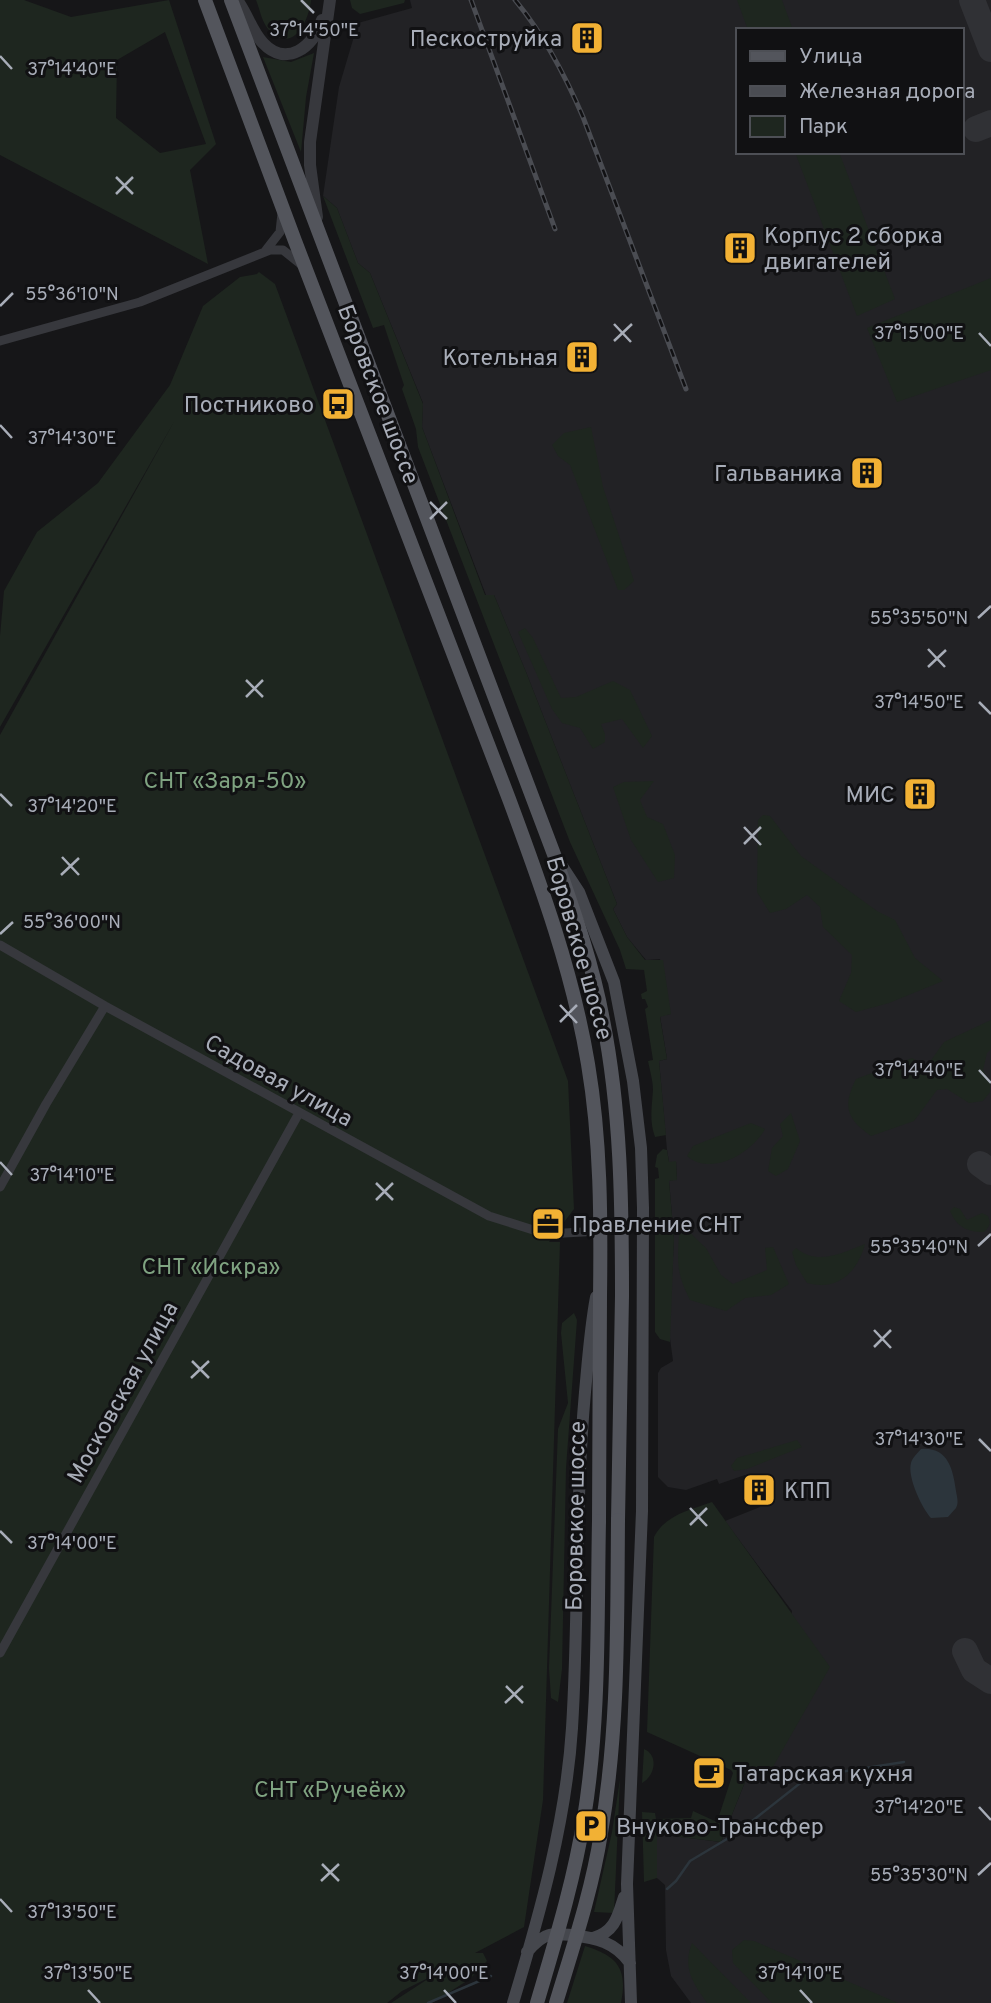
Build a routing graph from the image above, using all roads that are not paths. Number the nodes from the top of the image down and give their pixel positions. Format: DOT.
graph roads {
  1 [pos="205,0"];
  2 [pos="231,0"];
  3 [pos="237,0"];
  4 [pos="329,0"];
  5 [pos="282,208"];
  6 [pos="320,238"];
  7 [pos="265,252"];
  8 [pos="306,270"];
  9 [pos="0,341"];
  10 [pos="555,857"];
  11 [pos="0,945"];
  12 [pos="105,1006"];
  13 [pos="299,1113"];
  14 [pos="0,1187"];
  15 [pos="601,1231"];
  16 [pos="600,1278"];
  17 [pos="0,1653"];
  18 [pos="627,1886"];
  19 [pos="593,1938"];
  20 [pos="527,1952"];
  21 [pos="630,1964"];
  22 [pos="632,1989"];
  23 [pos="513,2001"];
  24 [pos="537,2003"];
  25 [pos="556,2003"];
  26 [pos="631,2003"];
  27 [pos="638,2003"];
  1 -- 5 [label="main road, Боровское шоссе"];
  2 -- 6 [label="main road, Боровское шоссе"];
  3 -- 4 [label="street"];
  4 -- 6 [label="street"];
  5 -- 7 [label="street"];
  5 -- 8 [label="main road, Боровское шоссе"];
  6 -- 10 [label="main road, Боровское шоссе"];
  7 -- 8 [label="street"];
  7 -- 9 [label="street"];
  8 -- 15 [label="main road, Боровское шоссе"];
  10 -- 18 [label="main road"];
  10 -- 25 [label="main road, Боровское шоссе, bridge"];
  11 -- 12 [label="street, Садовая улица"];
  12 -- 13 [label="street, Садовая улица"];
  12 -- 14 [label="street"];
  13 -- 15 [label="street, Садовая улица"];
  13 -- 17 [label="street, Московская улица"];
  15 -- 16 [label="main road, Боровское шоссе"];
  16 -- 20 [label="main road"];
  16 -- 24 [label="main road, Боровское шоссе, bridge"];
  18 -- 19 [label="main road"];
  18 -- 21 [label="main road"];
  19 -- 20 [label="main road"];
  19 -- 21 [label="main road"];
  20 -- 23 [label="main road"];
  21 -- 22 [label="main road"];
  22 -- 26 [label="main road"];
  22 -- 27 [label="street"];
}
